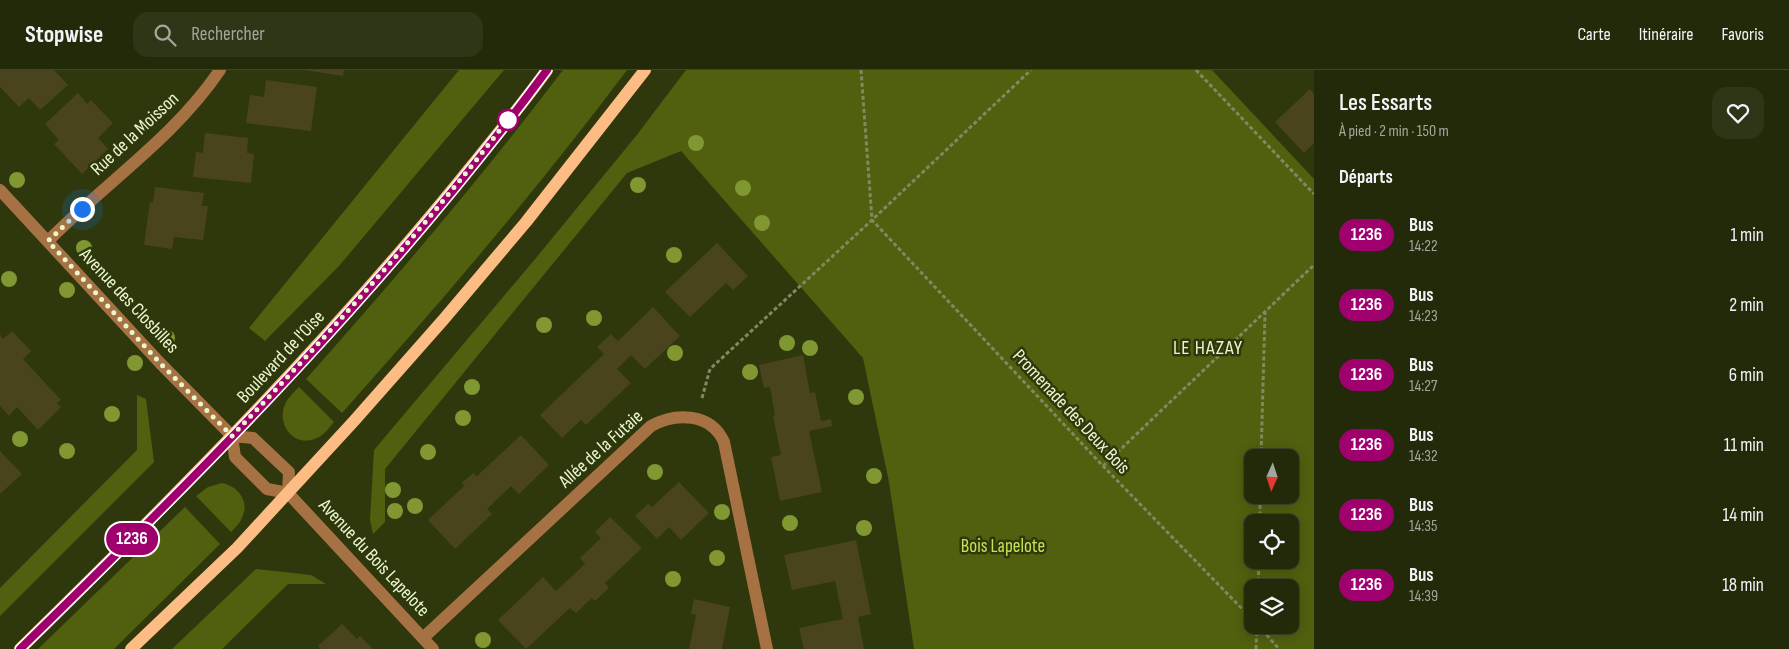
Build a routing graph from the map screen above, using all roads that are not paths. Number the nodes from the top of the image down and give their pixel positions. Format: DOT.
graph roads {
  1 [pos="220,70"];
  2 [pos="547,70"];
  3 [pos="645,70"];
  4 [pos="0,190"];
  5 [pos="48,241"];
  6 [pos="232,436"];
  7 [pos="288,493"];
  8 [pos="423,638"];
  9 [pos="20,649"];
  10 [pos="131,649"];
  11 [pos="432,649"];
  12 [pos="767,649"];
  1 -- 5 [label="street, Rue de la Moisson"];
  2 -- 6 [label="main road, Boulevard de l'Oise"];
  3 -- 7 [label="main road"];
  4 -- 5 [label="street, Avenue des Closbilles"];
  5 -- 6 [label="street, Avenue des Closbilles"];
  6 -- 7 [label="street"];
  6 -- 7 [label="street"];
  6 -- 9 [label="main road, Boulevard de l'Oise"];
  7 -- 8 [label="street, Avenue du Bois Lapelote"];
  7 -- 10 [label="main road"];
  8 -- 11 [label="street, Avenue du Bois Lapelote"];
  8 -- 12 [label="street, Allée de la Futaie"];
}
